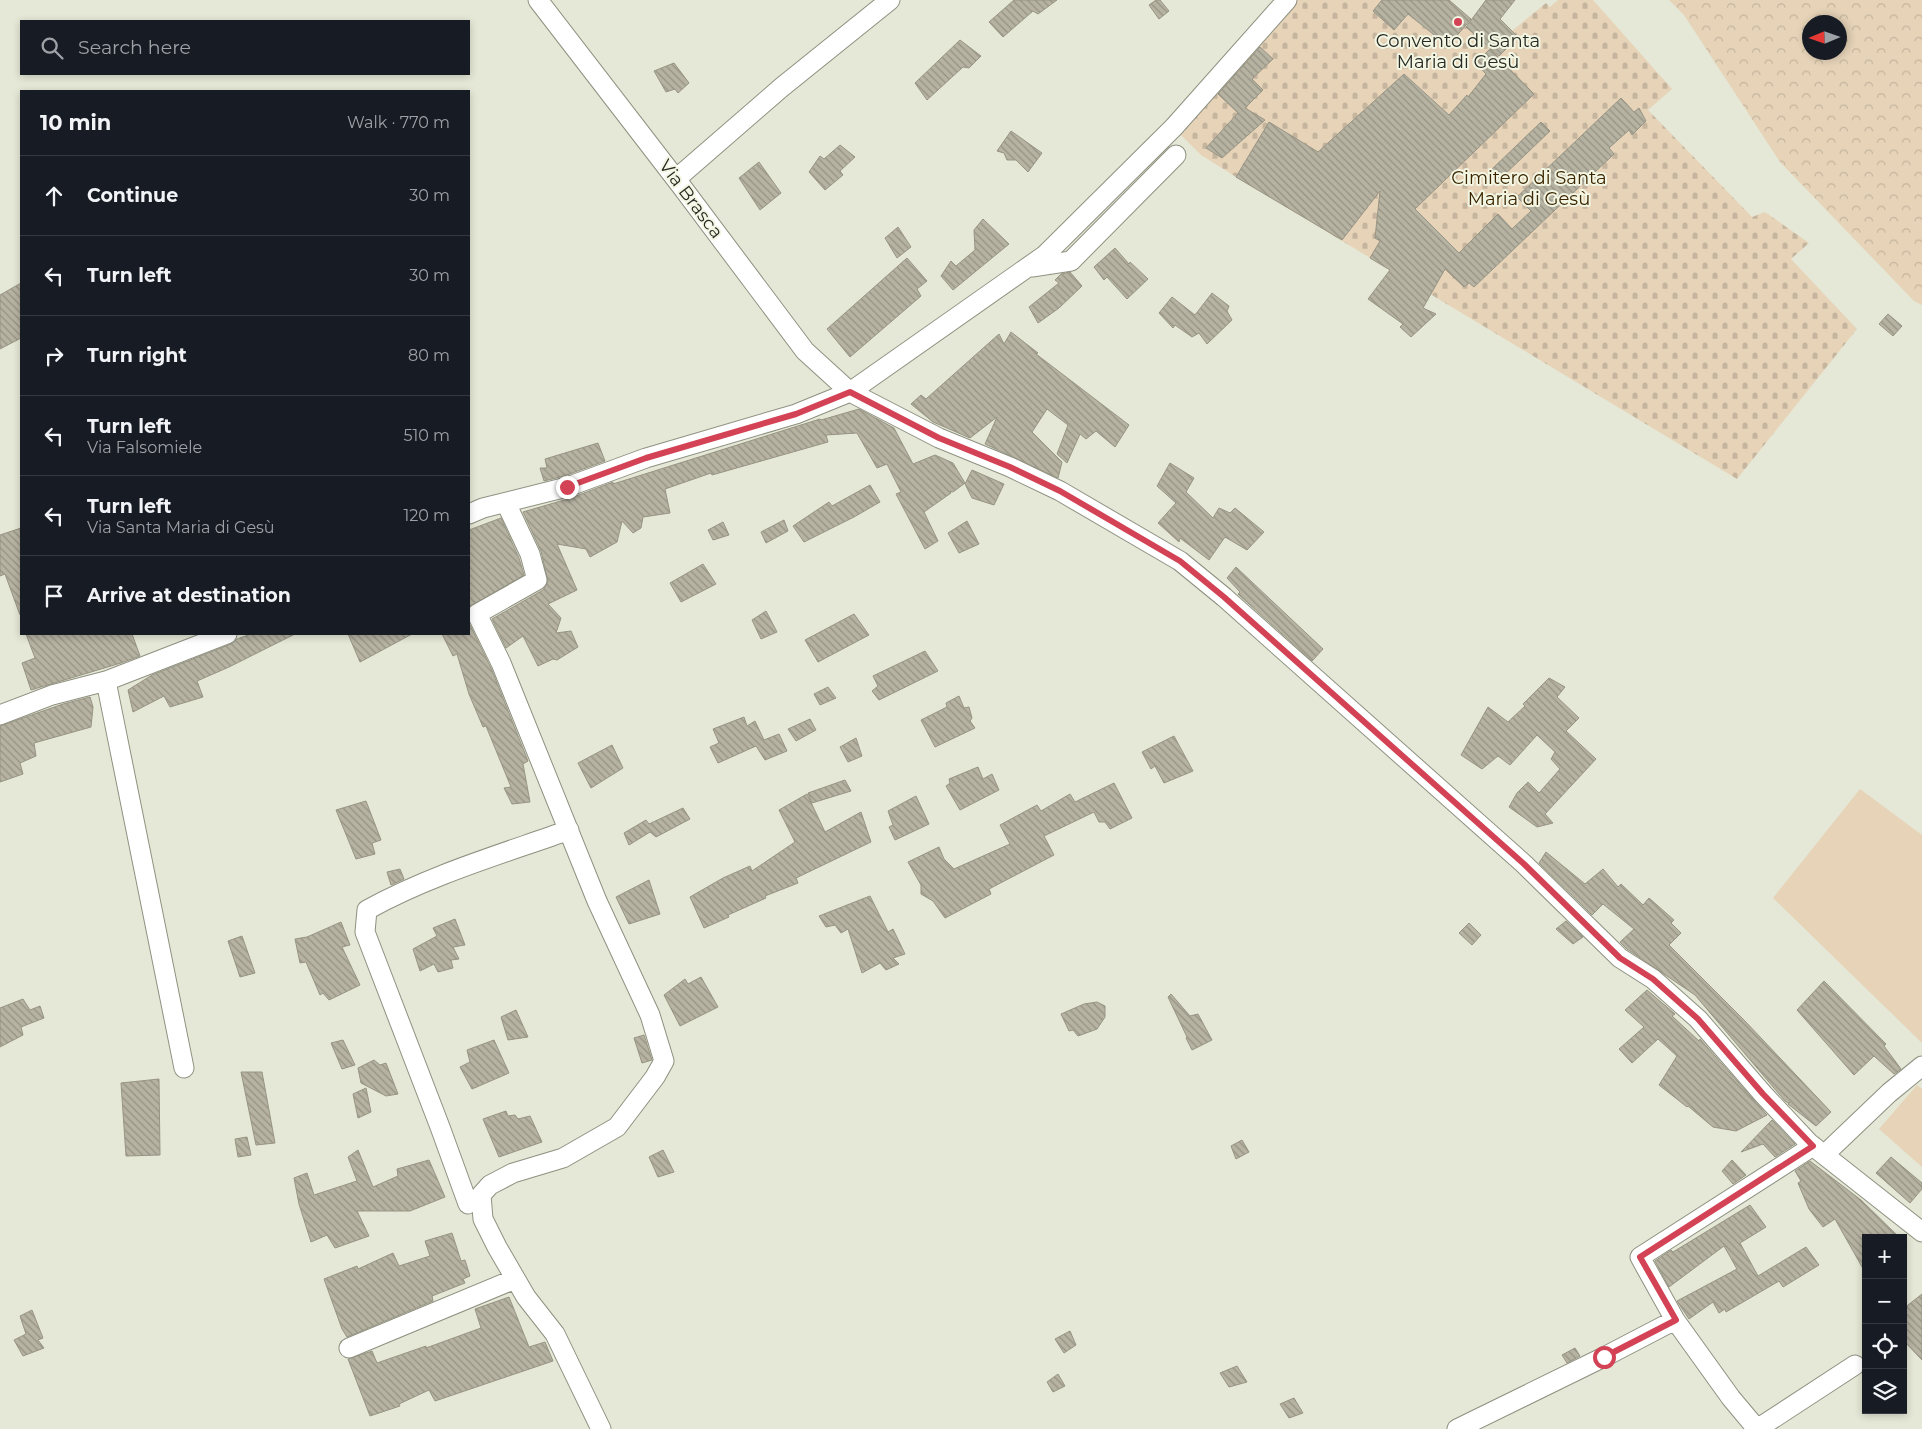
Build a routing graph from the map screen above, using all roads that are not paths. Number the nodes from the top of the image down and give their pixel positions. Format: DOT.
graph roads {
  1 [pos="538,0"];
  2 [pos="890,0"];
  3 [pos="1287,0"];
  4 [pos="1176,155"];
  5 [pos="676,179"];
  6 [pos="1028,268"];
  7 [pos="850,392"];
  8 [pos="506,503"];
  9 [pos="470,514"];
  10 [pos="224,635"];
  11 [pos="106,680"];
  12 [pos="0,715"];
  13 [pos="569,830"];
  14 [pos="1922,1066"];
  15 [pos="184,1068"];
  16 [pos="1819,1151"];
  17 [pos="468,1204"];
  18 [pos="1922,1232"];
  19 [pos="515,1278"];
  20 [pos="1676,1320"];
  21 [pos="349,1348"];
  22 [pos="1854,1365"];
  23 [pos="601,1429"];
  24 [pos="1457,1429"];
  25 [pos="1757,1429"];
  1 -- 5 [label="street, Via Brasca"];
  2 -- 5 [label="street"];
  3 -- 6 [label="street"];
  4 -- 6 [label="street"];
  5 -- 7 [label="street, Via Brasca"];
  6 -- 7 [label="street"];
  7 -- 8 [label="street"];
  7 -- 16 [label="street, Via Brasca"];
  8 -- 9 [label="street"];
  8 -- 13 [label="street"];
  10 -- 11 [label="street"];
  11 -- 12 [label="street"];
  11 -- 15 [label="street"];
  13 -- 17 [label="street"];
  13 -- 19 [label="street"];
  14 -- 16 [label="street"];
  16 -- 18 [label="street, Via Brasca"];
  16 -- 20 [label="street"];
  19 -- 21 [label="street"];
  19 -- 23 [label="street"];
  20 -- 24 [label="street"];
  20 -- 25 [label="street"];
  22 -- 25 [label="street"];
}
